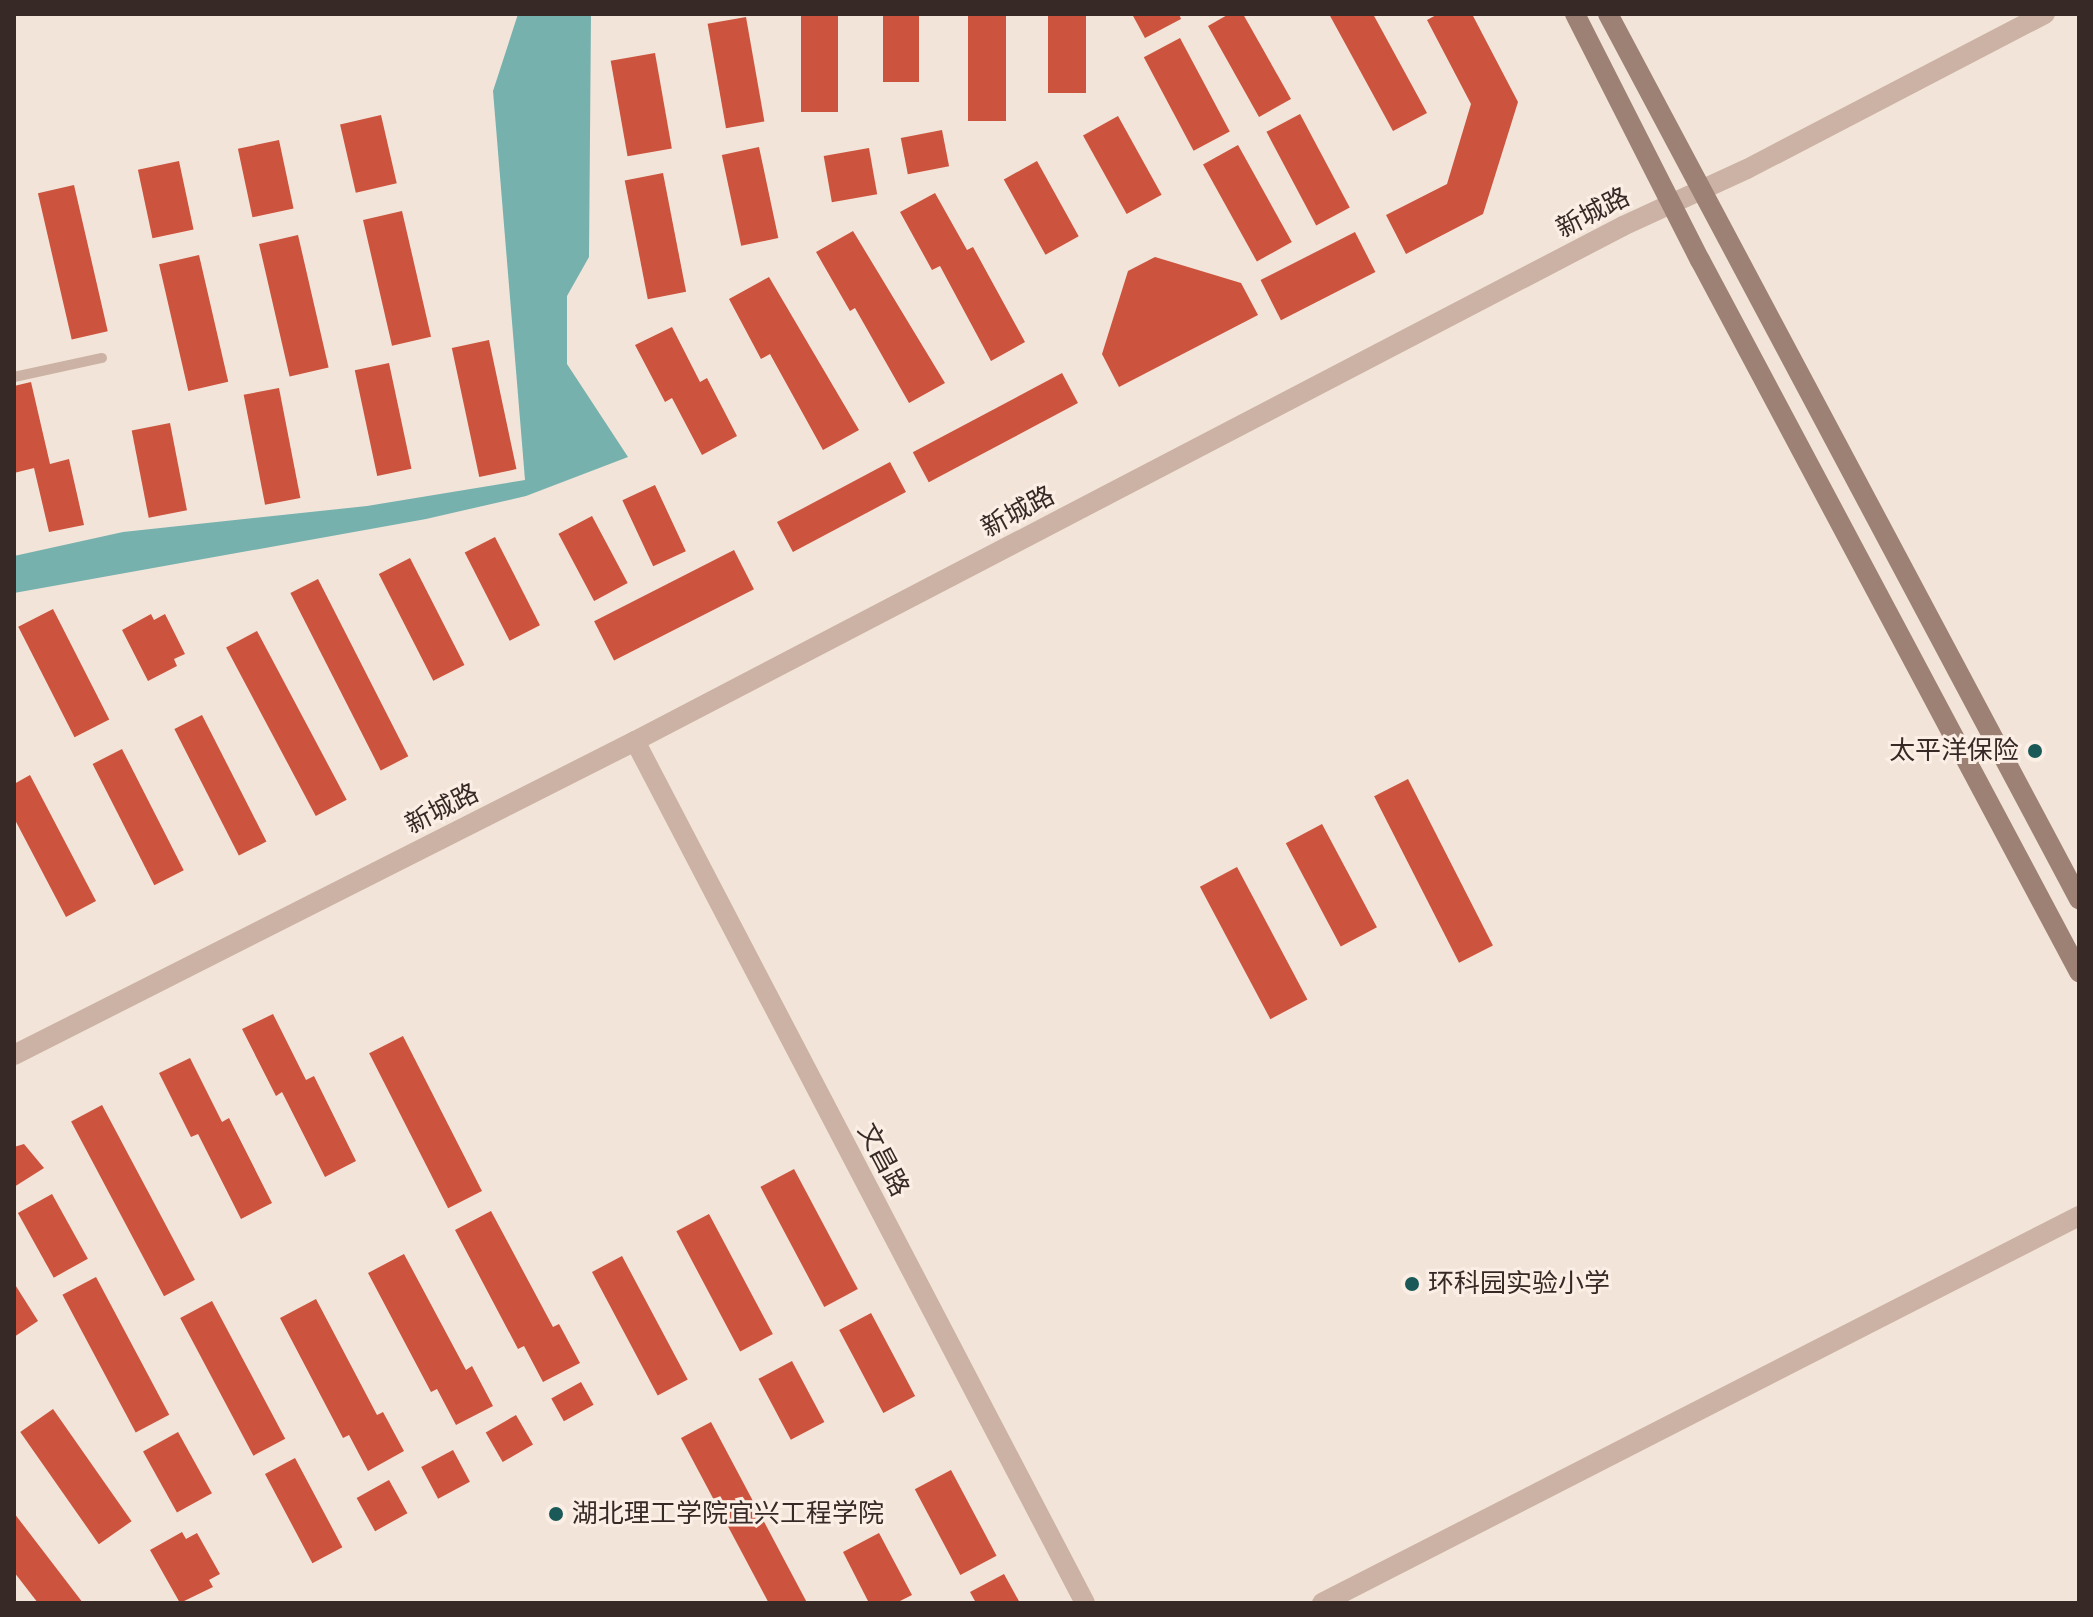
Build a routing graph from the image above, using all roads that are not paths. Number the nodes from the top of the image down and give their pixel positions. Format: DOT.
graph roads {
  1 [pos="1575,14"];
  2 [pos="1608,14"];
  3 [pos="2045,14"];
  4 [pos="1698,192"];
  5 [pos="1671,204"];
  6 [pos="102,358"];
  7 [pos="14,377"];
  8 [pos="635,741"];
  9 [pos="2079,899"];
  10 [pos="2079,972"];
  11 [pos="14,1055"];
  12 [pos="2079,1216"];
  13 [pos="1085,1603"];
  14 [pos="1322,1603"];
  1 -- 5 [label="main road"];
  2 -- 4 [label="main road"];
  3 -- 4 [label="street, 新城路"];
  4 -- 5 [label="street, 新城路"];
  4 -- 9 [label="main road"];
  5 -- 8 [label="street, 新城路"];
  5 -- 10 [label="main road"];
  6 -- 7 [label="lane"];
  8 -- 11 [label="street, 新城路"];
  8 -- 13 [label="street, 文昌路"];
  12 -- 14 [label="street"];
}
